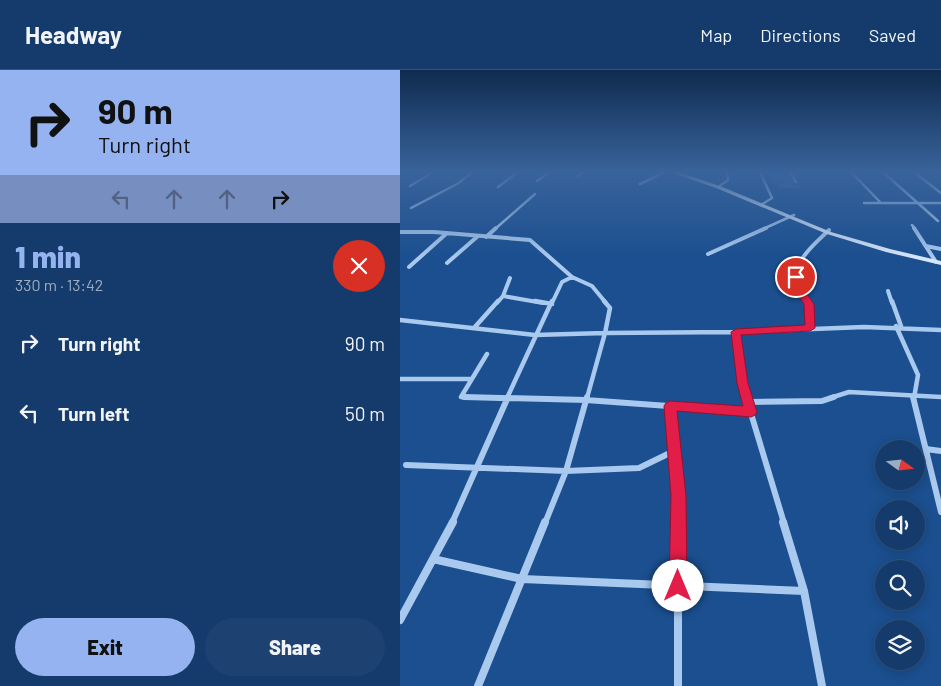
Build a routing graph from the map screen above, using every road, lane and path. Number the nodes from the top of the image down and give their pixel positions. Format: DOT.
graph roads {
  1 [pos="425,201"];
  2 [pos="527,201"];
  3 [pos="754,201"];
  4 [pos="767,201"];
  5 [pos="879,201"];
  6 [pos="915,201"];
  7 [pos="864,203"];
  8 [pos="881,203"];
  9 [pos="918,203"];
  10 [pos="941,203"];
  11 [pos="762,204"];
  12 [pos="411,208"];
  13 [pos="792,216"];
  14 [pos="938,221"];
  15 [pos="912,225"];
  16 [pos="828,231"];
  17 [pos="400,232"];
  18 [pos="447,234"];
  19 [pos="478,236"];
  20 [pos="486,237"];
  21 [pos="926,246"];
  22 [pos="941,249"];
  23 [pos="708,254"];
  24 [pos="938,261"];
  25 [pos="447,263"];
  26 [pos="409,267"];
  27 [pos="572,277"];
  28 [pos="510,278"];
  29 [pos="888,291"];
  30 [pos="503,296"];
  31 [pos="552,304"];
  32 [pos="400,320"];
  33 [pos="899,326"];
  34 [pos="474,328"];
  35 [pos="810,328"];
  36 [pos="941,330"];
  37 [pos="736,332"];
  38 [pos="605,333"];
  39 [pos="535,335"];
  40 [pos="487,354"];
  41 [pos="400,379"];
  42 [pos="472,379"];
  43 [pos="913,395"];
  44 [pos="941,397"];
  45 [pos="508,398"];
  46 [pos="586,400"];
  47 [pos="748,402"];
  48 [pos="670,406"];
  49 [pos="751,412"];
  50 [pos="926,449"];
  51 [pos="674,451"];
  52 [pos="941,451"];
  53 [pos="406,465"];
  54 [pos="477,468"];
  55 [pos="566,471"];
  56 [pos="941,512"];
  57 [pos="433,559"];
  58 [pos="522,579"];
  59 [pos="678,586"];
  60 [pos="804,591"];
  61 [pos="400,620"];
  62 [pos="478,686"];
  63 [pos="678,686"];
  64 [pos="822,686"];
  1 -- 12 [label="street"];
  2 -- 20 [label="street"];
  3 -- 11 [label="main road"];
  4 -- 11 [label="street"];
  5 -- 8 [label="street"];
  6 -- 9 [label="street"];
  7 -- 8 [label="street"];
  8 -- 9 [label="street"];
  9 -- 10 [label="street"];
  9 -- 14 [label="street"];
  11 -- 13 [label="main road"];
  13 -- 16 [label="main road"];
  13 -- 23 [label="street"];
  15 -- 21 [label="street"];
  16 -- 24 [label="main road"];
  16 -- 35 [label="street"];
  17 -- 18 [label="street"];
  18 -- 19 [label="street"];
  18 -- 26 [label="street"];
  19 -- 20 [label="street"];
  19 -- 25 [label="street"];
  20 -- 27 [label="street"];
  21 -- 22 [label="street"];
  21 -- 24 [label="street"];
  27 -- 31 [label="street"];
  27 -- 38 [label="street"];
  28 -- 30 [label="street"];
  29 -- 33 [label="street"];
  30 -- 31 [label="street"];
  30 -- 34 [label="street"];
  31 -- 39 [label="street"];
  32 -- 34 [label="street"];
  33 -- 35 [label="street"];
  33 -- 36 [label="street"];
  33 -- 43 [label="street"];
  34 -- 39 [label="street"];
  35 -- 37 [label="street"];
  37 -- 38 [label="street"];
  37 -- 47 [label="street"];
  38 -- 39 [label="street"];
  38 -- 46 [label="street"];
  39 -- 45 [label="street"];
  40 -- 42 [label="street"];
  41 -- 42 [label="street"];
  42 -- 45 [label="street"];
  43 -- 44 [label="street"];
  43 -- 47 [label="street"];
  43 -- 50 [label="street"];
  45 -- 46 [label="street"];
  45 -- 54 [label="street"];
  46 -- 48 [label="street"];
  46 -- 55 [label="street"];
  47 -- 49 [label="street"];
  48 -- 49 [label="street"];
  48 -- 51 [label="street"];
  49 -- 60 [label="street"];
  50 -- 52 [label="street"];
  50 -- 56 [label="street"];
  51 -- 55 [label="street"];
  51 -- 59 [label="street"];
  53 -- 54 [label="street"];
  54 -- 55 [label="street"];
  54 -- 57 [label="street"];
  55 -- 58 [label="street"];
  57 -- 58 [label="street"];
  57 -- 61 [label="street"];
  58 -- 59 [label="street"];
  58 -- 62 [label="street"];
  59 -- 60 [label="street"];
  59 -- 63 [label="street"];
  60 -- 64 [label="street"];
}
